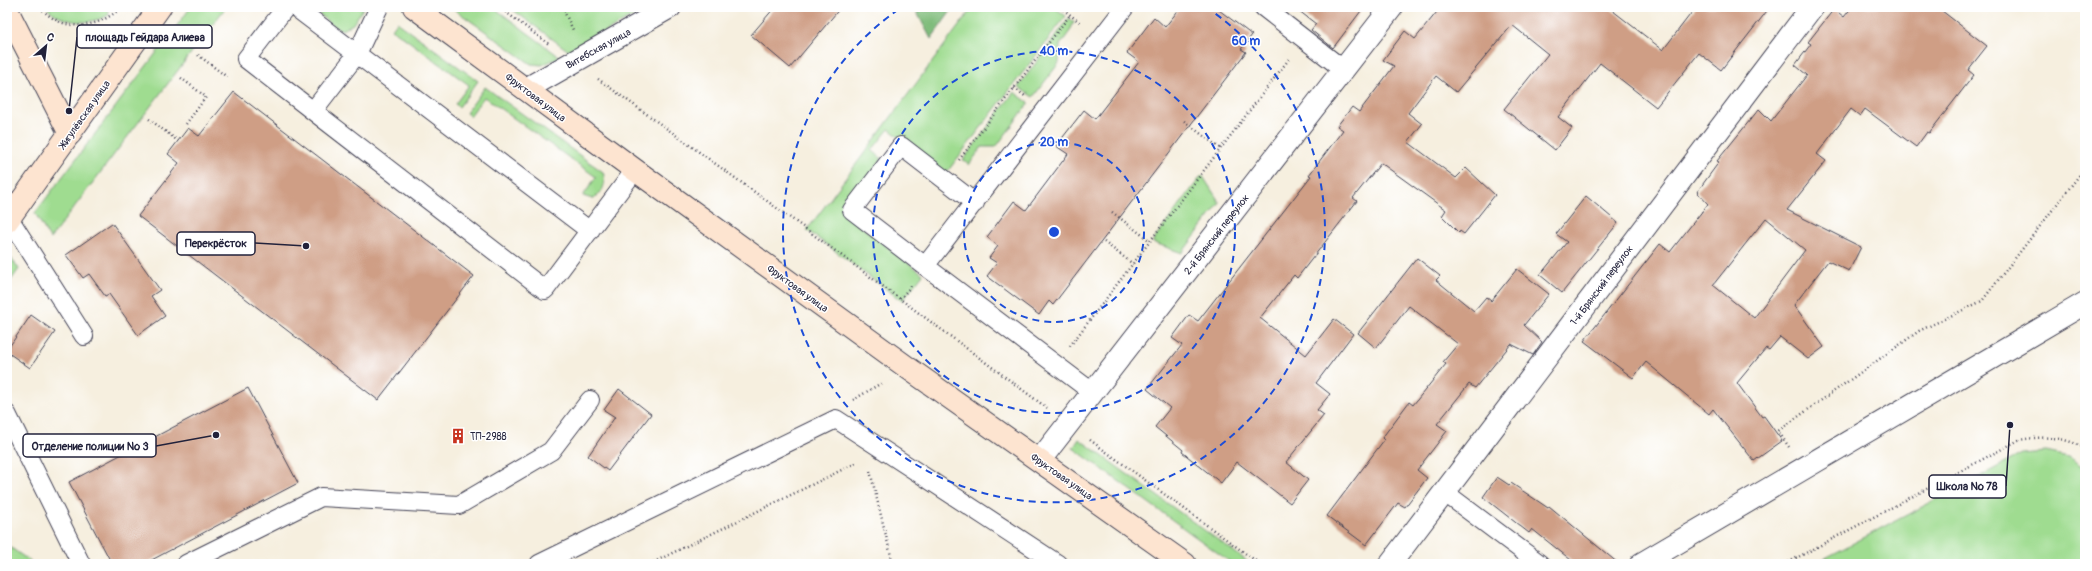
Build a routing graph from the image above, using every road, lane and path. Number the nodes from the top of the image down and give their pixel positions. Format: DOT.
graph roads {
  1 [pos="40,7"];
  2 [pos="115,7"];
  3 [pos="122,7"];
  4 [pos="160,7"];
  5 [pos="286,7"];
  6 [pos="295,7"];
  7 [pos="379,7"];
  8 [pos="414,7"];
  9 [pos="499,7"];
  10 [pos="670,7"];
  11 [pos="1060,7"];
  12 [pos="1125,7"];
  13 [pos="1263,7"];
  14 [pos="1392,7"];
  15 [pos="1812,7"];
  16 [pos="7,10"];
  17 [pos="115,13"];
  18 [pos="1304,39"];
  19 [pos="553,47"];
  20 [pos="357,54"];
  21 [pos="1344,70"];
  22 [pos="181,78"];
  23 [pos="596,78"];
  24 [pos="526,89"];
  25 [pos="313,111"];
  26 [pos="149,119"];
  27 [pos="1184,121"];
  28 [pos="186,124"];
  29 [pos="70,134"];
  30 [pos="178,141"];
  31 [pos="1221,149"];
  32 [pos="2085,168"];
  33 [pos="635,170"];
  34 [pos="945,180"];
  35 [pos="975,203"];
  36 [pos="1112,212"];
  37 [pos="8,219"];
  38 [pos="590,230"];
  39 [pos="1150,241"];
  40 [pos="1104,242"];
  41 [pos="1133,264"];
  42 [pos="926,266"];
  43 [pos="2085,303"];
  44 [pos="84,336"];
  45 [pos="1056,365"];
  46 [pos="908,368"];
  47 [pos="1092,392"];
  48 [pos="590,400"];
  49 [pos="7,414"];
  50 [pos="836,420"];
  51 [pos="1068,424"];
  52 [pos="2085,448"];
  53 [pos="874,454"];
  54 [pos="1040,460"];
  55 [pos="1803,469"];
  56 [pos="1444,492"];
  57 [pos="81,564"];
  58 [pos="186,564"];
  59 [pos="539,564"];
  60 [pos="650,564"];
  61 [pos="892,564"];
  62 [pos="1058,564"];
  63 [pos="1185,564"];
  64 [pos="1260,564"];
  65 [pos="1390,564"];
  66 [pos="1540,564"];
  67 [pos="1641,564"];
  68 [pos="1785,564"];
  1 -- 17 [label="path"];
  2 -- 17 [label="path"];
  3 -- 17 [label="path"];
  4 -- 29 [label="street, Жигулёвская улица"];
  5 -- 25 [label="lane"];
  6 -- 20 [label="lane"];
  7 -- 20 [label="lane"];
  8 -- 24 [label="street, Фруктовая улица"];
  9 -- 19 [label="path"];
  10 -- 24 [label="street, Витебская улица"];
  11 -- 34 [label="path"];
  12 -- 35 [label="lane"];
  13 -- 18 [label="lane"];
  14 -- 21 [label="street, 2-й Брянский переулок"];
  15 -- 56 [label="street, 1-й Брянский переулок"];
  16 -- 29 [label="street"];
  18 -- 21 [label="lane"];
  18 -- 31 [label="path"];
  20 -- 25 [label="lane"];
  20 -- 38 [label="lane"];
  21 -- 47 [label="street, 2-й Брянский переулок"];
  22 -- 28 [label="path"];
  23 -- 51 [label="path"];
  24 -- 33 [label="street, Фруктовая улица"];
  25 -- 38 [label="lane"];
  26 -- 30 [label="path"];
  27 -- 31 [label="path"];
  29 -- 37 [label="street, Жигулёвская улица"];
  31 -- 39 [label="path"];
  32 -- 55 [label="path"];
  33 -- 38 [label="lane"];
  33 -- 46 [label="street, Фруктовая улица"];
  34 -- 35 [label="lane"];
  34 -- 42 [label="lane"];
  35 -- 42 [label="lane"];
  36 -- 39 [label="path"];
  37 -- 44 [label="lane"];
  39 -- 41 [label="path"];
  40 -- 41 [label="path"];
  41 -- 45 [label="path"];
  42 -- 45 [label="lane"];
  43 -- 55 [label="street"];
  45 -- 47 [label="lane"];
  46 -- 50 [label="path"];
  46 -- 54 [label="street, Фруктовая улица"];
  47 -- 51 [label="street, 2-й Брянский переулок"];
  48 -- 58 [label="lane"];
  49 -- 57 [label="lane"];
  50 -- 53 [label="lane"];
  50 -- 59 [label="lane"];
  51 -- 54 [label="street, 2-й Брянский переулок"];
  51 -- 64 [label="path"];
  52 -- 68 [label="path"];
  53 -- 60 [label="path"];
  53 -- 61 [label="path"];
  53 -- 62 [label="lane"];
  54 -- 63 [label="street, Фруктовая улица"];
  55 -- 67 [label="street"];
  56 -- 65 [label="street, 1-й Брянский переулок"];
  56 -- 66 [label="lane"];
}
